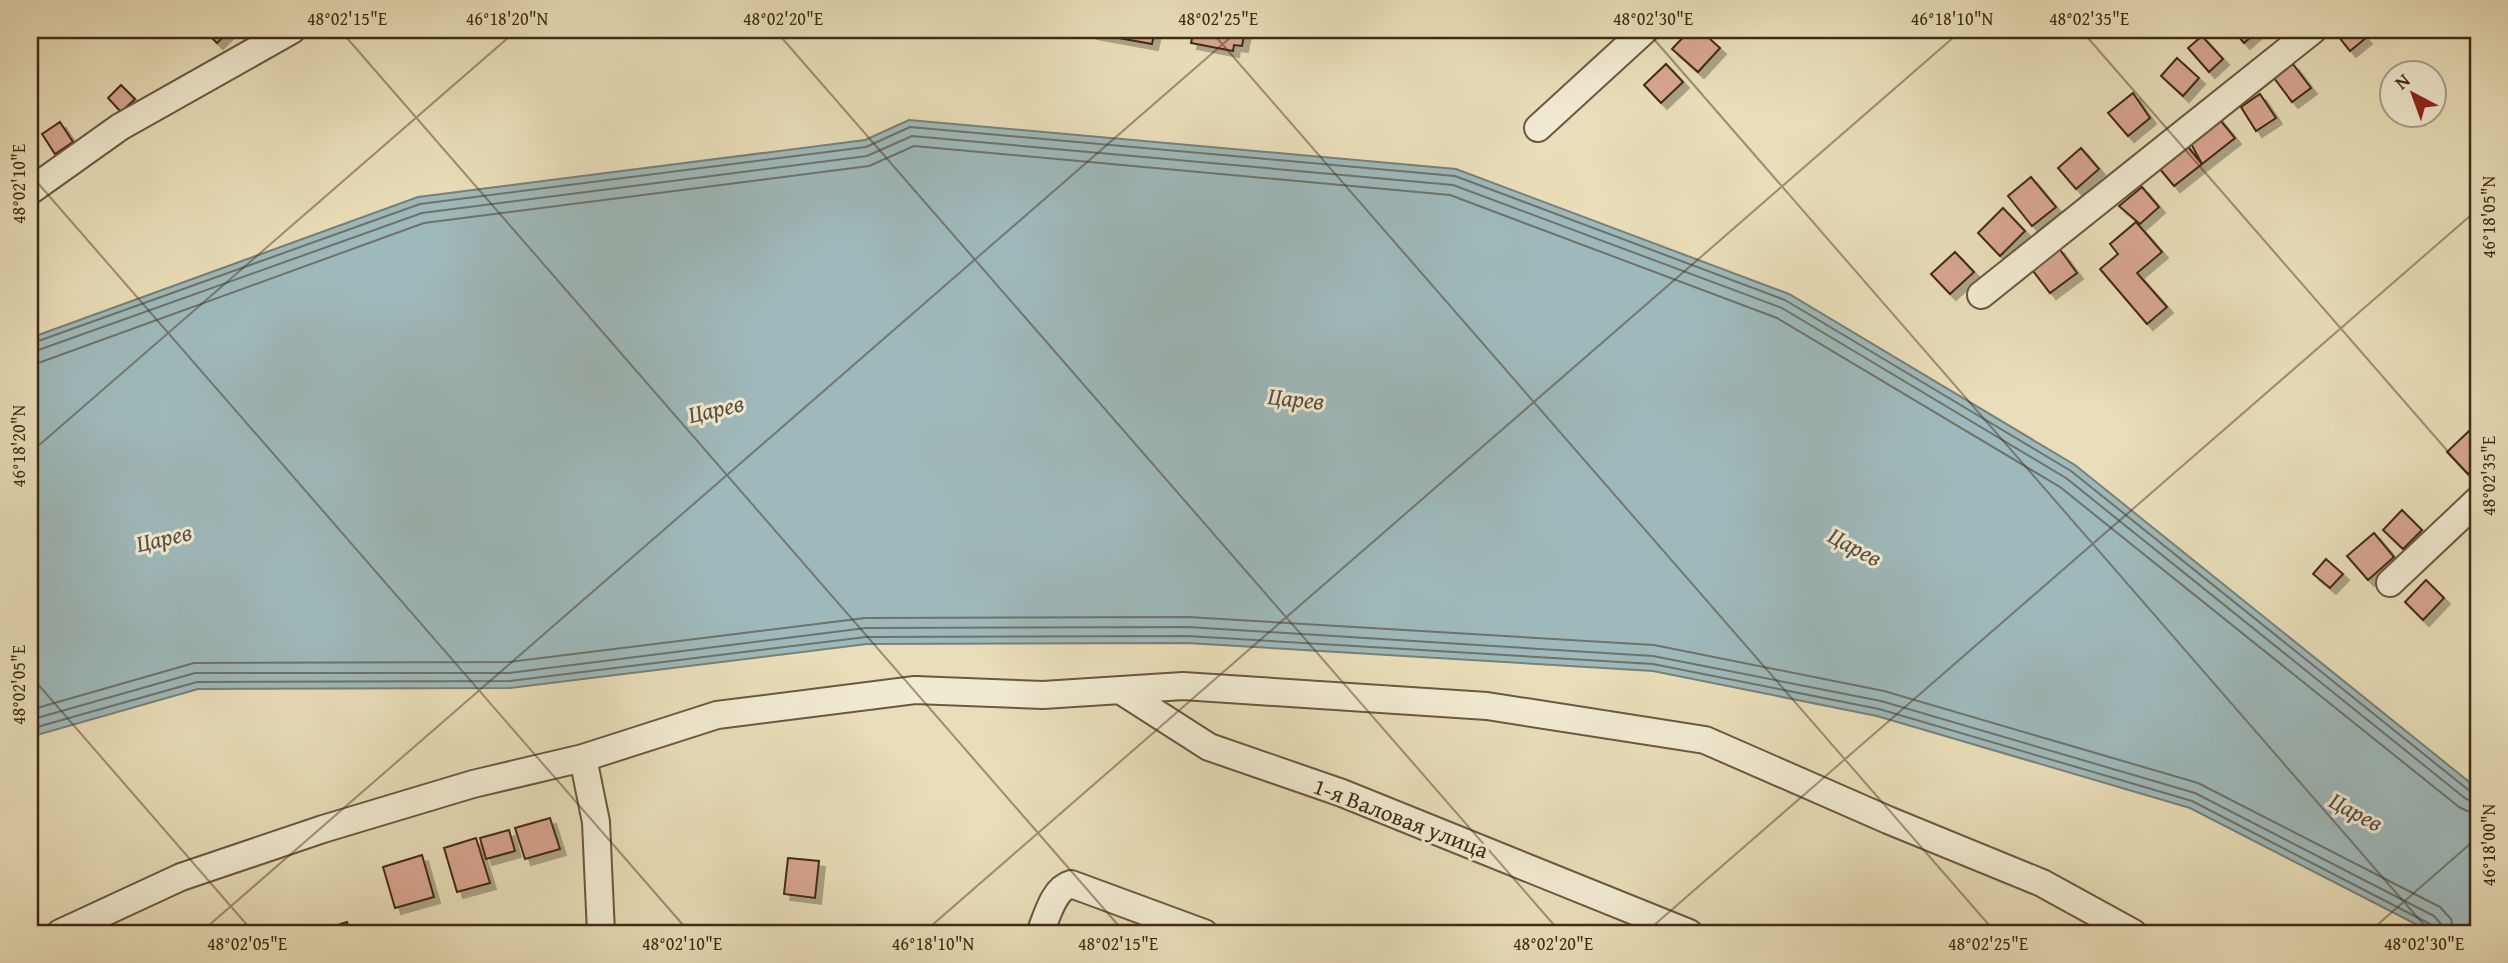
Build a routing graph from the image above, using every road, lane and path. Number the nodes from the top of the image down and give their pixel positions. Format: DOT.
graph roads {
  1 [pos="292,30"];
  2 [pos="1645,30"];
  3 [pos="2313,30"];
  4 [pos="1538,128"];
  5 [pos="30,191"];
  6 [pos="1981,295"];
  7 [pos="2478,500"];
  8 [pos="2390,583"];
  9 [pos="1120,690"];
  10 [pos="583,758"];
  11 [pos="69,931"];
  12 [pos="601,933"];
  13 [pos="1040,933"];
  14 [pos="1203,933"];
  15 [pos="1689,933"];
  16 [pos="2133,933"];
  1 -- 5 [label="street"];
  2 -- 4 [label="street"];
  3 -- 6 [label="street"];
  7 -- 8 [label="street"];
  9 -- 10 [label="street"];
  9 -- 15 [label="street, 1-я Валовая улица"];
  9 -- 16 [label="street"];
  10 -- 11 [label="street"];
  10 -- 12 [label="street"];
  13 -- 14 [label="street"];
}
